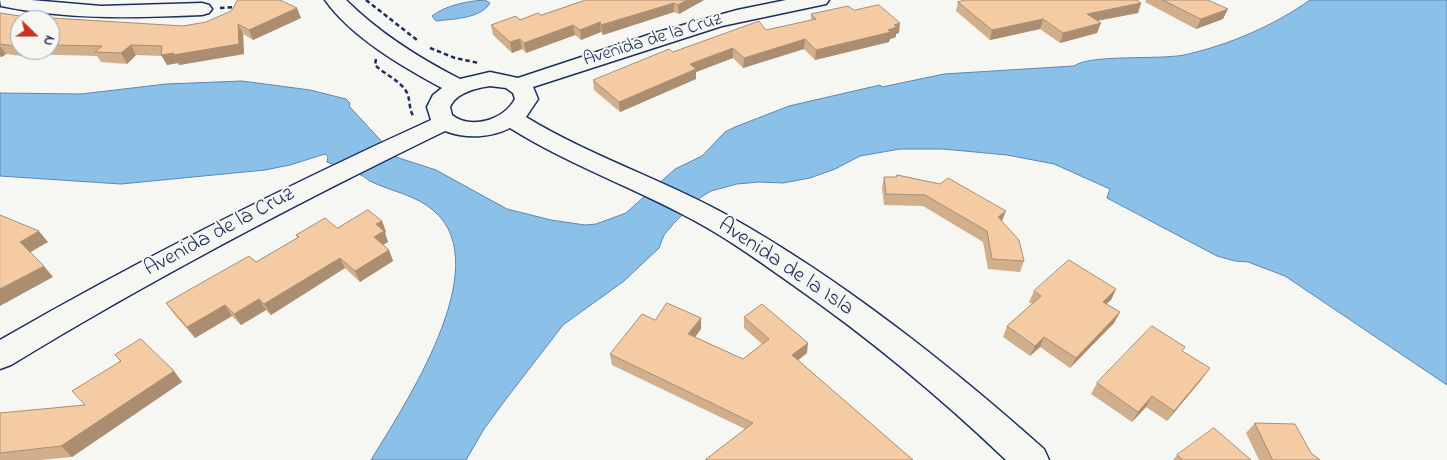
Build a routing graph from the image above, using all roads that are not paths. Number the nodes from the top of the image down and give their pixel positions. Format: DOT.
graph roads {
  1 [pos="1,0"];
  2 [pos="335,0"];
  3 [pos="766,0"];
  4 [pos="819,0"];
  5 [pos="202,9"];
  6 [pos="746,13"];
  7 [pos="518,85"];
  8 [pos="458,88"];
  9 [pos="512,119"];
  10 [pos="445,122"];
  11 [pos="0,356"];
  12 [pos="1031,460"];
  1 -- 5 [label="street"];
  2 -- 8 [label="street"];
  3 -- 6 [label="street"];
  4 -- 6 [label="street, Avenida de la Cruz"];
  6 -- 7 [label="street, Avenida de la Cruz"];
  7 -- 8 [label="street"];
  7 -- 9 [label="street"];
  8 -- 10 [label="street"];
  9 -- 10 [label="street"];
  9 -- 12 [label="street, Avenida de la Isla"];
  10 -- 11 [label="street, Avenida de la Cruz"];
}
